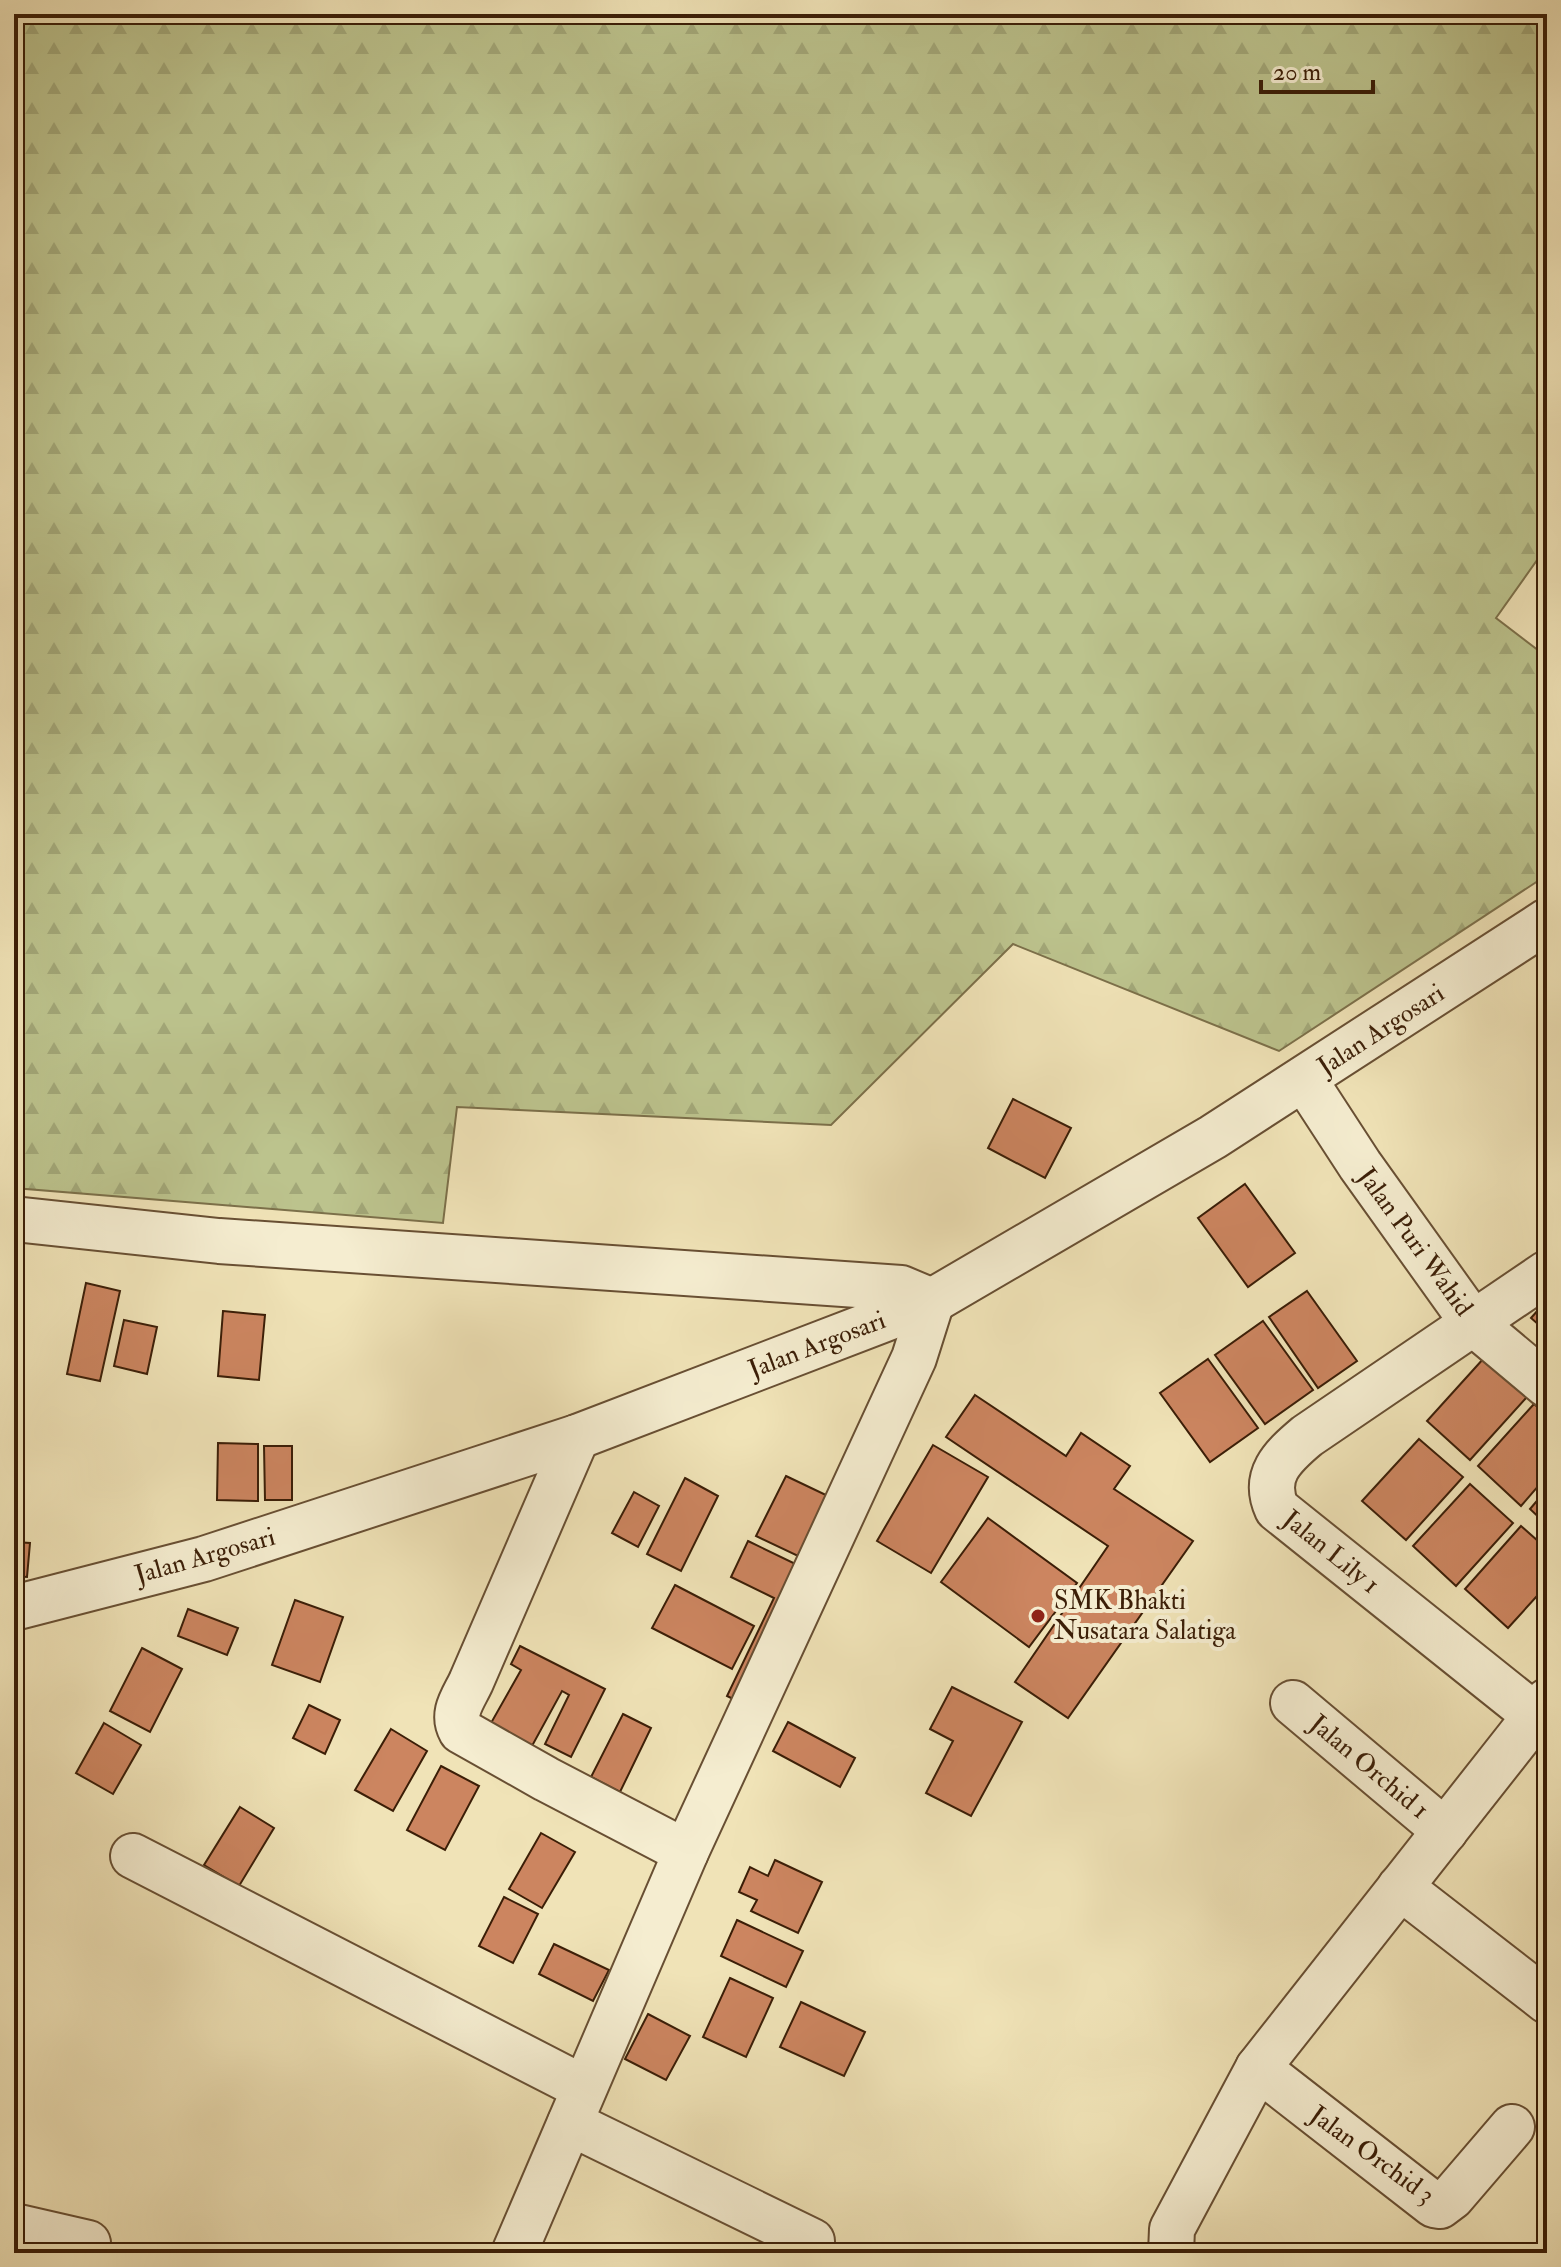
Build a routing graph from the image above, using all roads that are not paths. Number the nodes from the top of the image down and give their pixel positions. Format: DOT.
graph roads {
  1 [pos="1547,921"];
  2 [pos="1304,1079"];
  3 [pos="14,1219"];
  4 [pos="1547,1273"];
  5 [pos="932,1301"];
  6 [pos="1473,1323"];
  7 [pos="1547,1385"];
  8 [pos="577,1437"];
  9 [pos="14,1608"];
  10 [pos="1293,1703"];
  11 [pos="1543,1714"];
  12 [pos="1445,1831"];
  13 [pos="686,1852"];
  14 [pos="133,1856"];
  15 [pos="1400,1887"];
  16 [pos="1547,2001"];
  17 [pos="1258,2068"];
  18 [pos="577,2106"];
  19 [pos="1512,2127"];
  20 [pos="14,2226"];
  21 [pos="812,2241"];
  22 [pos="85,2248"];
  23 [pos="514,2253"];
  24 [pos="1171,2253"];
  1 -- 2 [label="street, Jalan Argosari"];
  2 -- 5 [label="street, Jalan Argosari"];
  2 -- 6 [label="street, Jalan Puri Wahid"];
  3 -- 5 [label="street"];
  4 -- 6 [label="street, Jalan Lily 1"];
  5 -- 8 [label="street, Jalan Argosari"];
  5 -- 13 [label="street"];
  6 -- 7 [label="street, Jalan Puri Wahid"];
  6 -- 11 [label="street, Jalan Lily 1"];
  8 -- 9 [label="street, Jalan Argosari"];
  8 -- 13 [label="street"];
  10 -- 12 [label="street, Jalan Orchid 1"];
  11 -- 12 [label="street"];
  12 -- 15 [label="street"];
  13 -- 18 [label="street"];
  14 -- 18 [label="street"];
  15 -- 16 [label="street"];
  15 -- 17 [label="street"];
  17 -- 19 [label="street, Jalan Orchid 3"];
  17 -- 24 [label="street"];
  18 -- 21 [label="street"];
  18 -- 23 [label="street"];
  20 -- 22 [label="street"];
}
